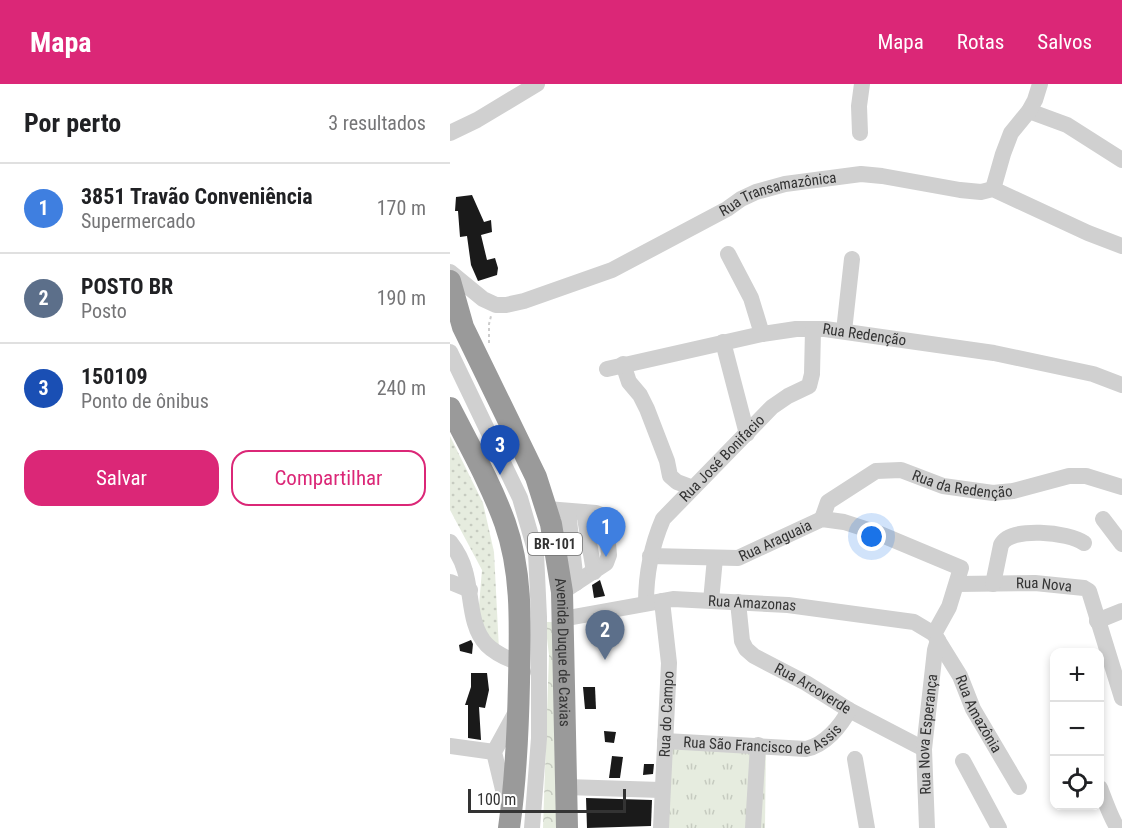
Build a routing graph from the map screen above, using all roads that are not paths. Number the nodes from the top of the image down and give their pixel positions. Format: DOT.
graph roads {
  1 [pos="537,84"];
  2 [pos="862,84"];
  3 [pos="1040,84"];
  4 [pos="1029,111"];
  5 [pos="450,133"];
  6 [pos="860,133"];
  7 [pos="1122,160"];
  8 [pos="993,189"];
  9 [pos="1122,246"];
  10 [pos="728,254"];
  11 [pos="852,259"];
  12 [pos="450,272"];
  13 [pos="450,281"];
  14 [pos="813,330"];
  15 [pos="844,331"];
  16 [pos="762,334"];
  17 [pos="723,342"];
  18 [pos="450,352"];
  19 [pos="1122,385"];
  20 [pos="450,408"];
  21 [pos="747,434"];
  22 [pos="1122,487"];
  23 [pos="693,488"];
  24 [pos="566,510"];
  25 [pos="822,519"];
  26 [pos="1103,519"];
  27 [pos="450,542"];
  28 [pos="1084,543"];
  29 [pos="1122,544"];
  30 [pos="650,556"];
  31 [pos="715,558"];
  32 [pos="959,576"];
  33 [pos="450,582"];
  34 [pos="994,582"];
  35 [pos="569,588"];
  36 [pos="470,590"];
  37 [pos="711,601"];
  38 [pos="654,602"];
  39 [pos="738,602"];
  40 [pos="1122,610"];
  41 [pos="562,619"];
  42 [pos="1097,621"];
  43 [pos="936,637"];
  44 [pos="519,663"];
  45 [pos="1121,697"];
  46 [pos="529,710"];
  47 [pos="849,710"];
  48 [pos="665,741"];
  49 [pos="758,745"];
  50 [pos="450,746"];
  51 [pos="924,749"];
  52 [pos="494,752"];
  53 [pos="855,759"];
  54 [pos="963,761"];
  55 [pos="566,787"];
  56 [pos="1019,787"];
  57 [pos="661,790"];
  58 [pos="1104,797"];
  59 [pos="510,818"];
  60 [pos="1112,826"];
  61 [pos="532,828"];
  62 [pos="567,828"];
  63 [pos="661,828"];
  64 [pos="753,828"];
  65 [pos="867,828"];
  66 [pos="927,828"];
  67 [pos="999,828"];
  1 -- 5 [label="street"];
  2 -- 6 [label="street"];
  3 -- 4 [label="street"];
  4 -- 7 [label="street"];
  4 -- 8 [label="street"];
  8 -- 9 [label="street, Rua Transamazônica"];
  8 -- 12 [label="street, Rua Transamazônica"];
  10 -- 16 [label="street"];
  11 -- 15 [label="street"];
  13 -- 24 [label="highway, Avenida Duque de Caxias / BR-101"];
  14 -- 15 [label="street, Rua Redenção"];
  14 -- 16 [label="street, Rua Redenção"];
  14 -- 21 [label="street, Rua José Bonifacio"];
  15 -- 19 [label="street, Rua Redenção"];
  16 -- 17 [label="street, Rua Redenção"];
  17 -- 21 [label="street"];
  17 -- 23 [label="street, Rua Redenção"];
  18 -- 46 [label="street"];
  20 -- 44 [label="highway, BR-101"];
  21 -- 23 [label="street, Rua José Bonifacio"];
  22 -- 25 [label="street, Rua da Redenção"];
  23 -- 30 [label="street, Rua José Bonifacio"];
  24 -- 35 [label="highway, Avenida Duque de Caxias / BR-101"];
  24 -- 35 [label="street"];
  25 -- 31 [label="street, Rua Araguaia"];
  25 -- 32 [label="street, Rua Araguaia"];
  26 -- 29 [label="street"];
  27 -- 36 [label="street"];
  28 -- 34 [label="street"];
  30 -- 31 [label="street, Rua Araguaia"];
  30 -- 38 [label="street, Rua José Bonifacio"];
  31 -- 37 [label="street"];
  32 -- 34 [label="street, Rua Nova"];
  32 -- 43 [label="street, Rua Nova Esperança"];
  33 -- 36 [label="street"];
  34 -- 42 [label="street, Rua Nova"];
  35 -- 41 [label="highway, Avenida Duque de Caxias / BR-101"];
  36 -- 44 [label="street"];
  37 -- 38 [label="street, Rua Amazonas"];
  37 -- 39 [label="street, Rua Amazonas"];
  38 -- 41 [label="street, Rua Amazonas"];
  38 -- 48 [label="street, Rua do Campo"];
  39 -- 43 [label="street, Rua Amazonas"];
  39 -- 47 [label="street, Rua Arcoverde"];
  40 -- 42 [label="street"];
  41 -- 55 [label="highway, Avenida Duque de Caxias / BR-101"];
  42 -- 45 [label="street, Rua Nova"];
  43 -- 51 [label="street, Rua Nova Esperança"];
  43 -- 56 [label="street, Rua Amazônia"];
  44 -- 46 [label="highway, BR-101"];
  46 -- 52 [label="street"];
  46 -- 59 [label="highway, BR-101"];
  46 -- 61 [label="street"];
  47 -- 49 [label="street, Rua São Francisco de Assis"];
  47 -- 51 [label="street, Rua Arcoverde"];
  48 -- 49 [label="street, Rua São Francisco de Assis"];
  48 -- 57 [label="street, Rua do Campo"];
  49 -- 64 [label="street"];
  50 -- 52 [label="street"];
  51 -- 66 [label="street, Rua Nova Esperança"];
  52 -- 59 [label="street"];
  53 -- 65 [label="street"];
  54 -- 67 [label="street"];
  55 -- 57 [label="street"];
  55 -- 62 [label="highway, Avenida Duque de Caxias / BR-101"];
  57 -- 63 [label="street, Rua do Campo"];
  58 -- 60 [label="street"];
}
